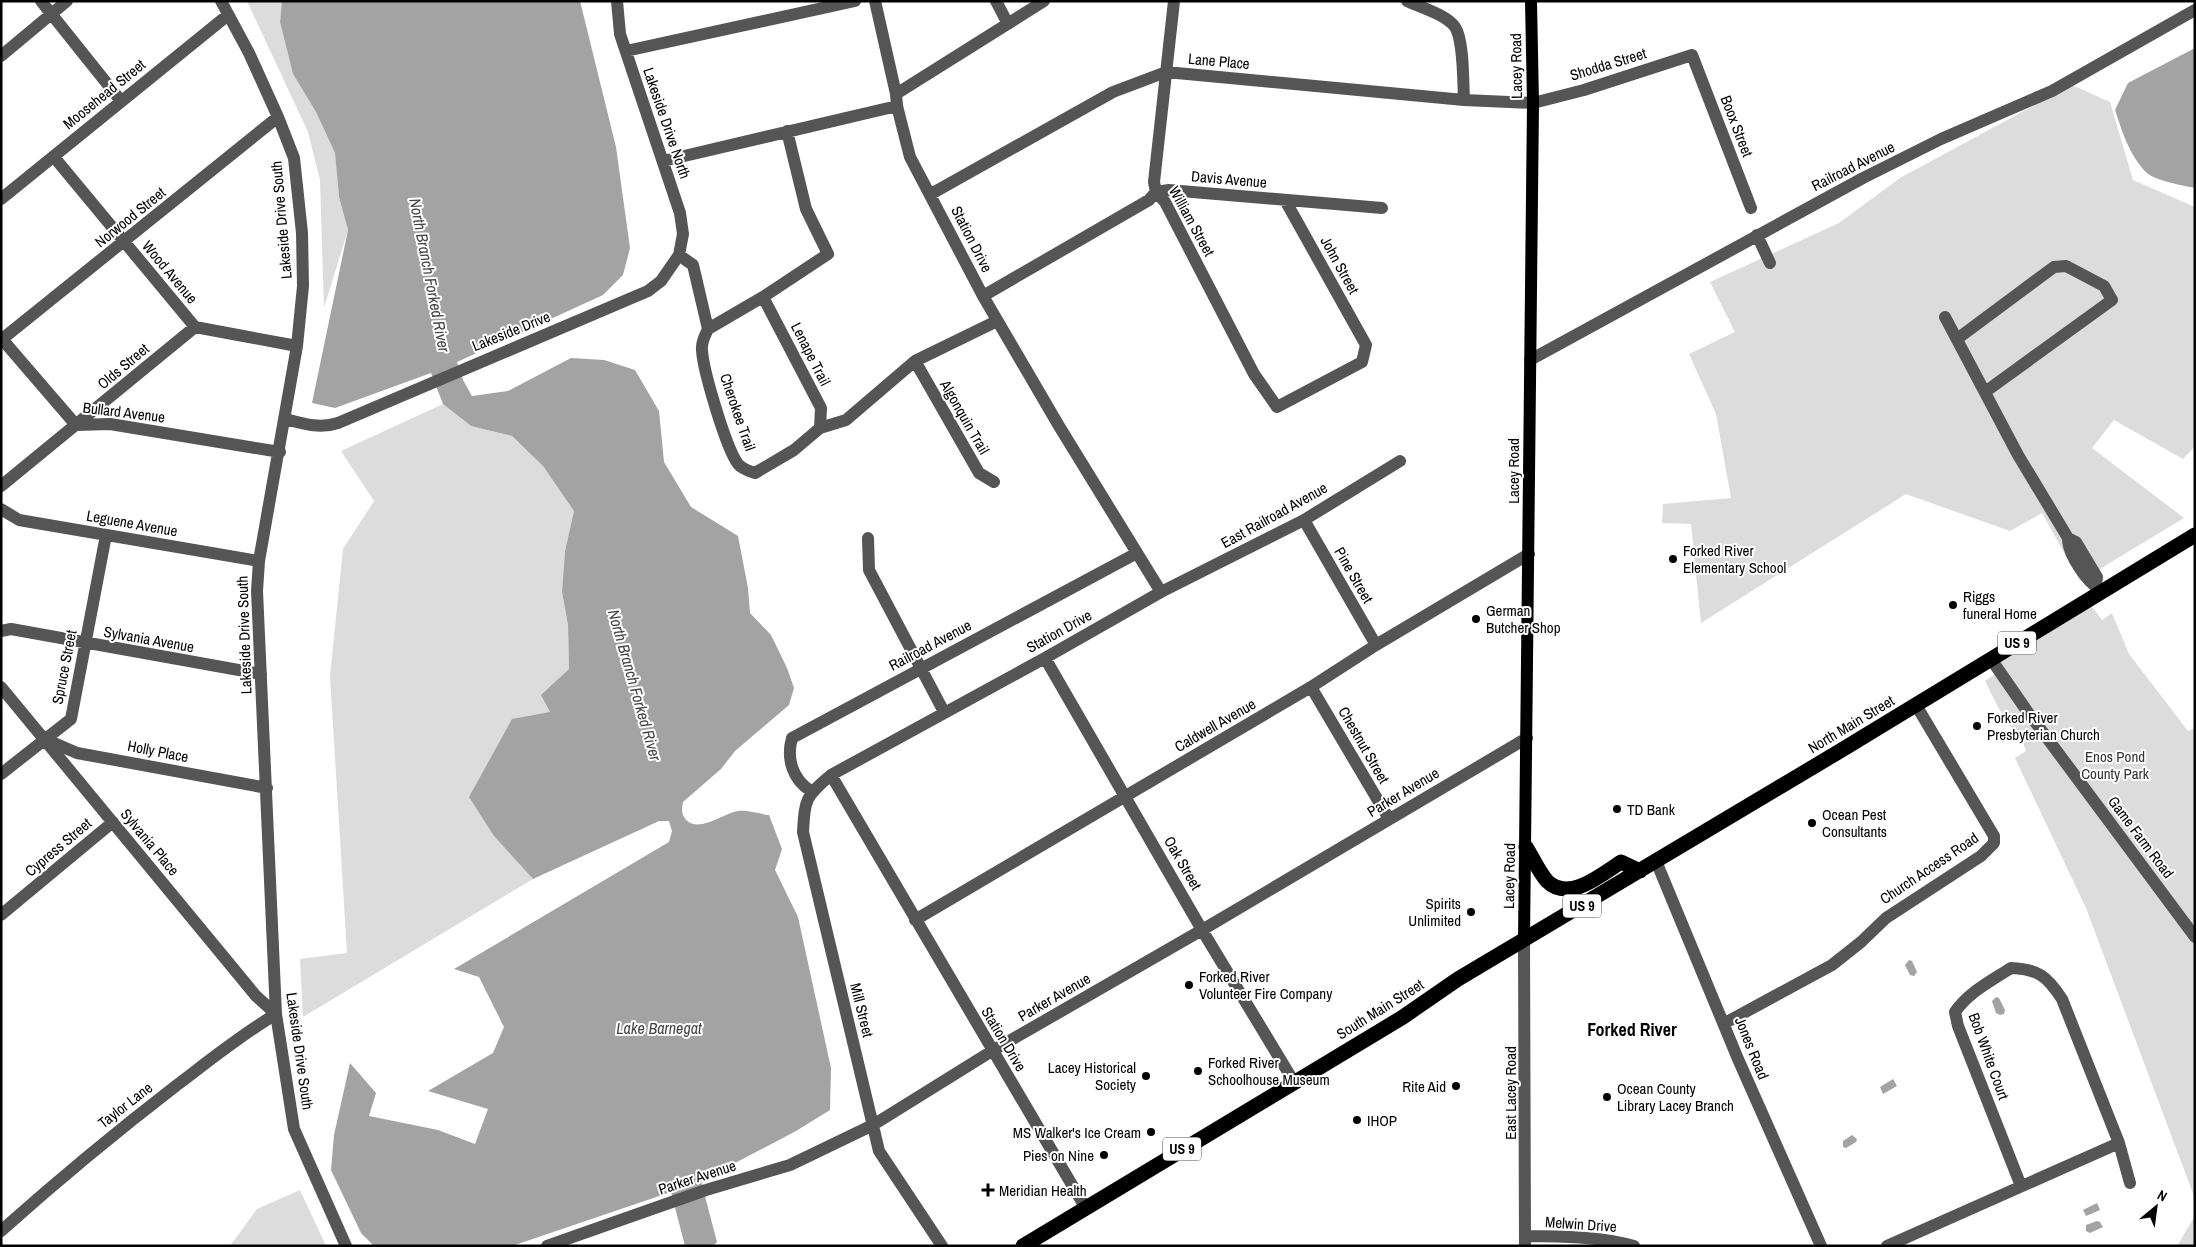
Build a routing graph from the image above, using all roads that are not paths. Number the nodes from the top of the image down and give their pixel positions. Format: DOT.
graph roads {
  1 [pos="41,1"];
  2 [pos="67,1"];
  3 [pos="220,1"];
  4 [pos="617,1"];
  5 [pos="855,1"];
  6 [pos="875,1"];
  7 [pos="996,1"];
  8 [pos="1044,1"];
  9 [pos="1174,1"];
  10 [pos="1407,1"];
  11 [pos="1531,1"];
  12 [pos="2195,10"];
  13 [pos="52,14"];
  14 [pos="228,15"];
  15 [pos="1008,24"];
  16 [pos="626,51"];
  17 [pos="1692,55"];
  18 [pos="1,56"];
  19 [pos="1166,72"];
  20 [pos="897,100"];
  21 [pos="1464,100"];
  22 [pos="121,101"];
  23 [pos="1532,103"];
  24 [pos="278,117"];
  25 [pos="787,131"];
  26 [pos="54,157"];
  27 [pos="663,161"];
  28 [pos="1156,192"];
  29 [pos="931,194"];
  30 [pos="1,199"];
  31 [pos="1285,200"];
  32 [pos="1382,208"];
  33 [pos="1751,208"];
  34 [pos="1757,235"];
  35 [pos="124,242"];
  36 [pos="679,255"];
  37 [pos="1770,263"];
  38 [pos="983,296"];
  39 [pos="764,297"];
  40 [pos="1945,317"];
  41 [pos="997,321"];
  42 [pos="195,327"];
  43 [pos="708,328"];
  44 [pos="2,339"];
  45 [pos="1957,339"];
  46 [pos="1366,345"];
  47 [pos="297,346"];
  48 [pos="1530,360"];
  49 [pos="915,361"];
  50 [pos="1985,392"];
  51 [pos="286,419"];
  52 [pos="76,425"];
  53 [pos="820,428"];
  54 [pos="280,452"];
  55 [pos="1400,461"];
  56 [pos="994,482"];
  57 [pos="1,486"];
  58 [pos="1,509"];
  59 [pos="1304,520"];
  60 [pos="106,535"];
  61 [pos="2195,535"];
  62 [pos="868,538"];
  63 [pos="1137,553"];
  64 [pos="1529,554"];
  65 [pos="259,561"];
  66 [pos="2098,588"];
  67 [pos="1161,592"];
  68 [pos="1,631"];
  69 [pos="85,644"];
  70 [pos="1376,645"];
  71 [pos="1045,658"];
  72 [pos="1991,659"];
  73 [pos="922,668"];
  74 [pos="261,674"];
  75 [pos="1,687"];
  76 [pos="1311,687"];
  77 [pos="1916,705"];
  78 [pos="944,712"];
  79 [pos="1527,738"];
  80 [pos="44,739"];
  81 [pos="1,774"];
  82 [pos="831,775"];
  83 [pos="267,788"];
  84 [pos="811,792"];
  85 [pos="1125,796"];
  86 [pos="1389,819"];
  87 [pos="113,822"];
  88 [pos="1526,847"];
  89 [pos="1656,861"];
  90 [pos="1640,871"];
  91 [pos="1,915"];
  92 [pos="915,920"];
  93 [pos="1202,930"];
  94 [pos="2195,937"];
  95 [pos="1524,941"];
  96 [pos="276,1014"];
  97 [pos="1725,1023"];
  98 [pos="992,1051"];
  99 [pos="1294,1082"];
  100 [pos="872,1125"];
  101 [pos="2119,1144"];
  102 [pos="2130,1183"];
  103 [pos="2021,1186"];
  104 [pos="1085,1207"];
  105 [pos="1,1231"];
  106 [pos="1526,1241"];
  107 [pos="346,1246"];
  108 [pos="547,1246"];
  109 [pos="942,1246"];
  110 [pos="1023,1246"];
  111 [pos="1634,1246"];
  112 [pos="1821,1246"];
  113 [pos="1887,1246"];
  1 -- 13 [label="street"];
  2 -- 13 [label="street"];
  3 -- 14 [label="street, Lakeside Drive South"];
  4 -- 16 [label="street, Lakeside Drive North"];
  5 -- 16 [label="street"];
  6 -- 20 [label="street, Station Drive"];
  7 -- 15 [label="street"];
  8 -- 15 [label="street"];
  9 -- 19 [label="street, William Street"];
  10 -- 21 [label="street"];
  11 -- 23 [label="main road, Lacey Road"];
  12 -- 34 [label="street, Railroad Avenue"];
  13 -- 18 [label="street"];
  13 -- 22 [label="street"];
  14 -- 22 [label="street, Moosehead Street"];
  14 -- 24 [label="street, Lakeside Drive South"];
  15 -- 20 [label="street"];
  16 -- 27 [label="street, Lakeside Drive North"];
  17 -- 23 [label="street, Shodda Street"];
  17 -- 33 [label="street, Boox Street"];
  19 -- 21 [label="street, Lane Place"];
  19 -- 28 [label="street, William Street"];
  19 -- 29 [label="street, Lane Place"];
  20 -- 25 [label="street"];
  20 -- 29 [label="street, Station Drive"];
  21 -- 23 [label="street, Lane Place"];
  22 -- 26 [label="street, Moosehead Street"];
  23 -- 48 [label="main road, Lacey Road"];
  24 -- 35 [label="street, Norwood Street"];
  24 -- 47 [label="street, Lakeside Drive South"];
  25 -- 27 [label="street"];
  25 -- 39 [label="street"];
  26 -- 30 [label="street, Moosehead Street"];
  26 -- 35 [label="street, Wood Avenue"];
  27 -- 36 [label="street, Lakeside Drive North"];
  28 -- 31 [label="street, Davis Avenue"];
  28 -- 38 [label="street"];
  28 -- 46 [label="street, William Street"];
  29 -- 38 [label="street, Station Drive"];
  31 -- 32 [label="street, Davis Avenue"];
  31 -- 46 [label="street, John Street"];
  34 -- 37 [label="street"];
  34 -- 48 [label="street, Railroad Avenue"];
  35 -- 42 [label="street, Wood Avenue"];
  35 -- 44 [label="street, Norwood Street"];
  36 -- 43 [label="street, Cherokee Trail"];
  36 -- 51 [label="street, Lakeside Drive"];
  38 -- 41 [label="street, Station Drive"];
  39 -- 43 [label="street"];
  39 -- 53 [label="street, Lenape Trail"];
  40 -- 45 [label="street"];
  41 -- 49 [label="street, Cherokee Trail"];
  41 -- 63 [label="street, Station Drive"];
  42 -- 47 [label="street, Wood Avenue"];
  42 -- 52 [label="street, Olds Street"];
  43 -- 53 [label="street, Cherokee Trail"];
  44 -- 52 [label="street, Bullard Avenue"];
  45 -- 50 [label="street"];
  45 -- 50 [label="street"];
  47 -- 51 [label="street, Lakeside Drive South"];
  48 -- 64 [label="main road, Lacey Road"];
  49 -- 53 [label="street, Cherokee Trail"];
  49 -- 56 [label="street, Algonquin Trail"];
  50 -- 66 [label="street"];
  51 -- 54 [label="street, Lakeside Drive South"];
  52 -- 54 [label="street, Bullard Avenue"];
  52 -- 57 [label="street, Olds Street"];
  54 -- 65 [label="street, Lakeside Drive South"];
  55 -- 59 [label="street, East Railroad Avenue"];
  58 -- 60 [label="street, Leguene Avenue"];
  59 -- 67 [label="street, East Railroad Avenue"];
  59 -- 70 [label="street, Pine Street"];
  60 -- 65 [label="street, Leguene Avenue"];
  60 -- 69 [label="street, Spruce Street"];
  61 -- 66 [label="highway, North Main Street / US 9"];
  62 -- 73 [label="street"];
  63 -- 67 [label="street, Station Drive"];
  63 -- 73 [label="street, Railroad Avenue"];
  64 -- 70 [label="street, Caldwell Avenue"];
  64 -- 79 [label="main road, Lacey Road"];
  65 -- 74 [label="street, Lakeside Drive South"];
  66 -- 72 [label="highway, North Main Street / US 9"];
  67 -- 71 [label="street, Station Drive"];
  68 -- 69 [label="street, Sylvania Avenue"];
  69 -- 74 [label="street, Sylvania Avenue"];
  69 -- 80 [label="street, Spruce Street"];
  70 -- 76 [label="street, Caldwell Avenue"];
  71 -- 78 [label="street, Station Drive"];
  71 -- 85 [label="street, Oak Street"];
  72 -- 77 [label="highway, North Main Street / US 9"];
  72 -- 94 [label="street, Game Farm Road"];
  73 -- 78 [label="street"];
  73 -- 84 [label="street, Railroad Avenue"];
  74 -- 83 [label="street, Lakeside Drive South"];
  75 -- 80 [label="street, Sylvania Place"];
  76 -- 85 [label="street, Caldwell Avenue"];
  76 -- 86 [label="street, Chestnut Street"];
  77 -- 89 [label="highway, North Main Street / US 9"];
  77 -- 97 [label="street, Church Access Road"];
  78 -- 82 [label="street, Station Drive"];
  79 -- 86 [label="street, Parker Avenue"];
  79 -- 88 [label="main road, Lacey Road"];
  80 -- 81 [label="street, Spruce Street"];
  80 -- 83 [label="street, Holly Place"];
  80 -- 87 [label="street, Sylvania Place"];
  82 -- 84 [label="street"];
  82 -- 92 [label="street, Station Drive"];
  83 -- 96 [label="street, Lakeside Drive South"];
  84 -- 100 [label="street, Mill Street"];
  85 -- 92 [label="street, Caldwell Avenue"];
  85 -- 93 [label="street, Oak Street"];
  86 -- 93 [label="street, Parker Avenue"];
  87 -- 91 [label="street, Cypress Street"];
  87 -- 96 [label="street, Sylvania Place"];
  88 -- 90 [label="highway"];
  88 -- 95 [label="main road, Lacey Road"];
  89 -- 90 [label="highway, North Main Street / US 9"];
  89 -- 97 [label="street, Jones Road"];
  90 -- 95 [label="highway, North Main Street / US 9"];
  92 -- 98 [label="street, Station Drive"];
  93 -- 98 [label="street, Parker Avenue"];
  93 -- 99 [label="street, Oak Street"];
  95 -- 99 [label="highway, South Main Street / US 9"];
  95 -- 106 [label="street, East Lacey Road"];
  96 -- 105 [label="street, Taylor Lane"];
  96 -- 107 [label="street, Lakeside Drive South"];
  97 -- 112 [label="street, Jones Road"];
  98 -- 100 [label="street, Parker Avenue"];
  98 -- 104 [label="street, Station Drive"];
  99 -- 104 [label="highway, South Main Street / US 9"];
  100 -- 108 [label="street, Parker Avenue"];
  100 -- 109 [label="street, Mill Street"];
  101 -- 102 [label="street, Bob White Court"];
  101 -- 103 [label="street"];
  101 -- 103 [label="street, Bob White Court"];
  103 -- 113 [label="street"];
  104 -- 110 [label="highway, South Main Street / US 9"];
  106 -- 111 [label="street, Melwin Drive"];
}
